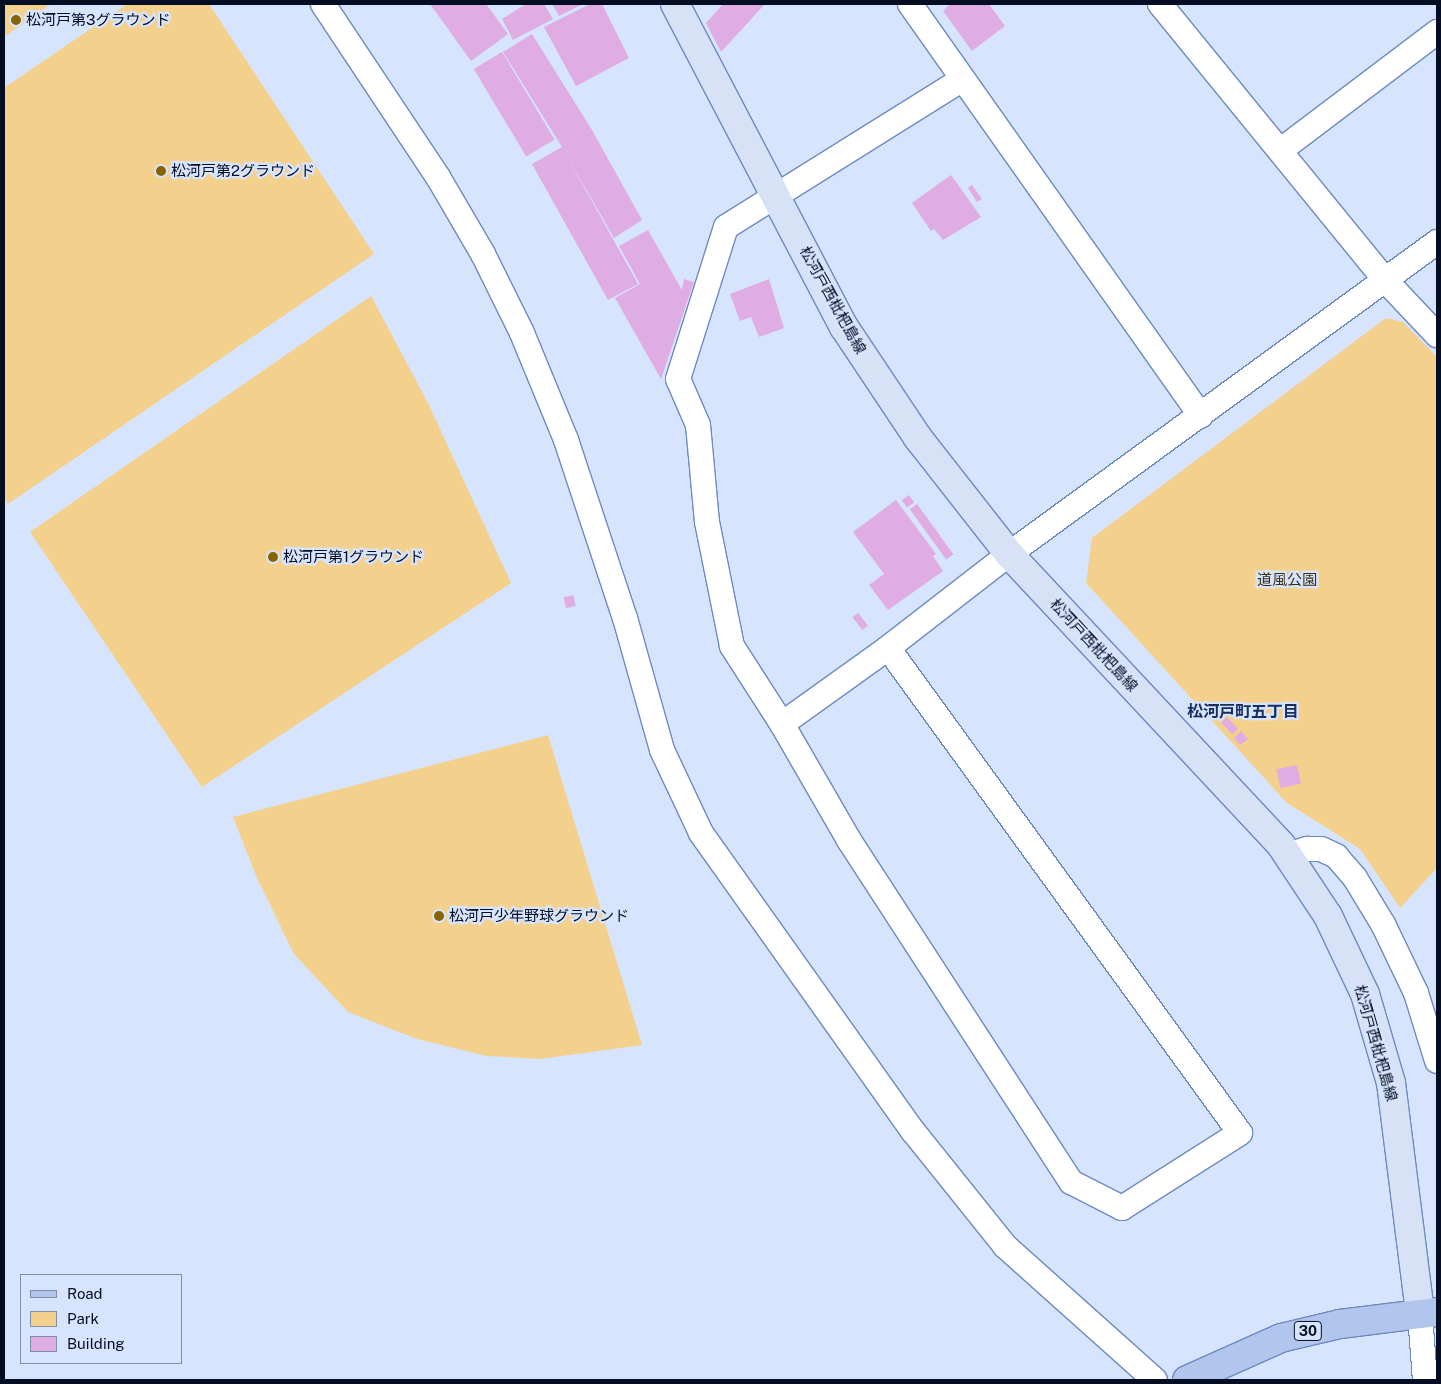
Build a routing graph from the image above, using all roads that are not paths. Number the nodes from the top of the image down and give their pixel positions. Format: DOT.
graph roads {
  1 [pos="323,4"];
  2 [pos="675,4"];
  3 [pos="910,4"];
  4 [pos="1160,4"];
  5 [pos="1437,32"];
  6 [pos="963,79"];
  7 [pos="1281,150"];
  8 [pos="777,195"];
  9 [pos="1437,242"];
  10 [pos="1385,280"];
  11 [pos="1437,334"];
  12 [pos="1201,416"];
  13 [pos="1009,554"];
  14 [pos="888,648"];
  15 [pos="782,724"];
  16 [pos="1288,855"];
  17 [pos="1437,1061"];
  18 [pos="1429,1313"];
  19 [pos="1155,1380"];
  20 [pos="1187,1380"];
  21 [pos="1425,1380"];
  1 -- 19 [label="street"];
  2 -- 8 [label="main road, 松河戸西枇杷島線"];
  3 -- 6 [label="street"];
  4 -- 7 [label="street"];
  5 -- 7 [label="street"];
  6 -- 8 [label="street"];
  6 -- 12 [label="street"];
  7 -- 10 [label="street"];
  8 -- 13 [label="main road, 松河戸西枇杷島線"];
  8 -- 15 [label="street"];
  9 -- 10 [label="street"];
  10 -- 11 [label="street"];
  10 -- 12 [label="street"];
  12 -- 13 [label="street"];
  13 -- 14 [label="street"];
  13 -- 16 [label="main road, 松河戸西枇杷島線"];
  14 -- 15 [label="street"];
  14 -- 15 [label="street"];
  16 -- 17 [label="street"];
  16 -- 18 [label="main road, 松河戸西枇杷島線"];
  18 -- 20 [label="main road, 30"];
  18 -- 21 [label="street"];
}
